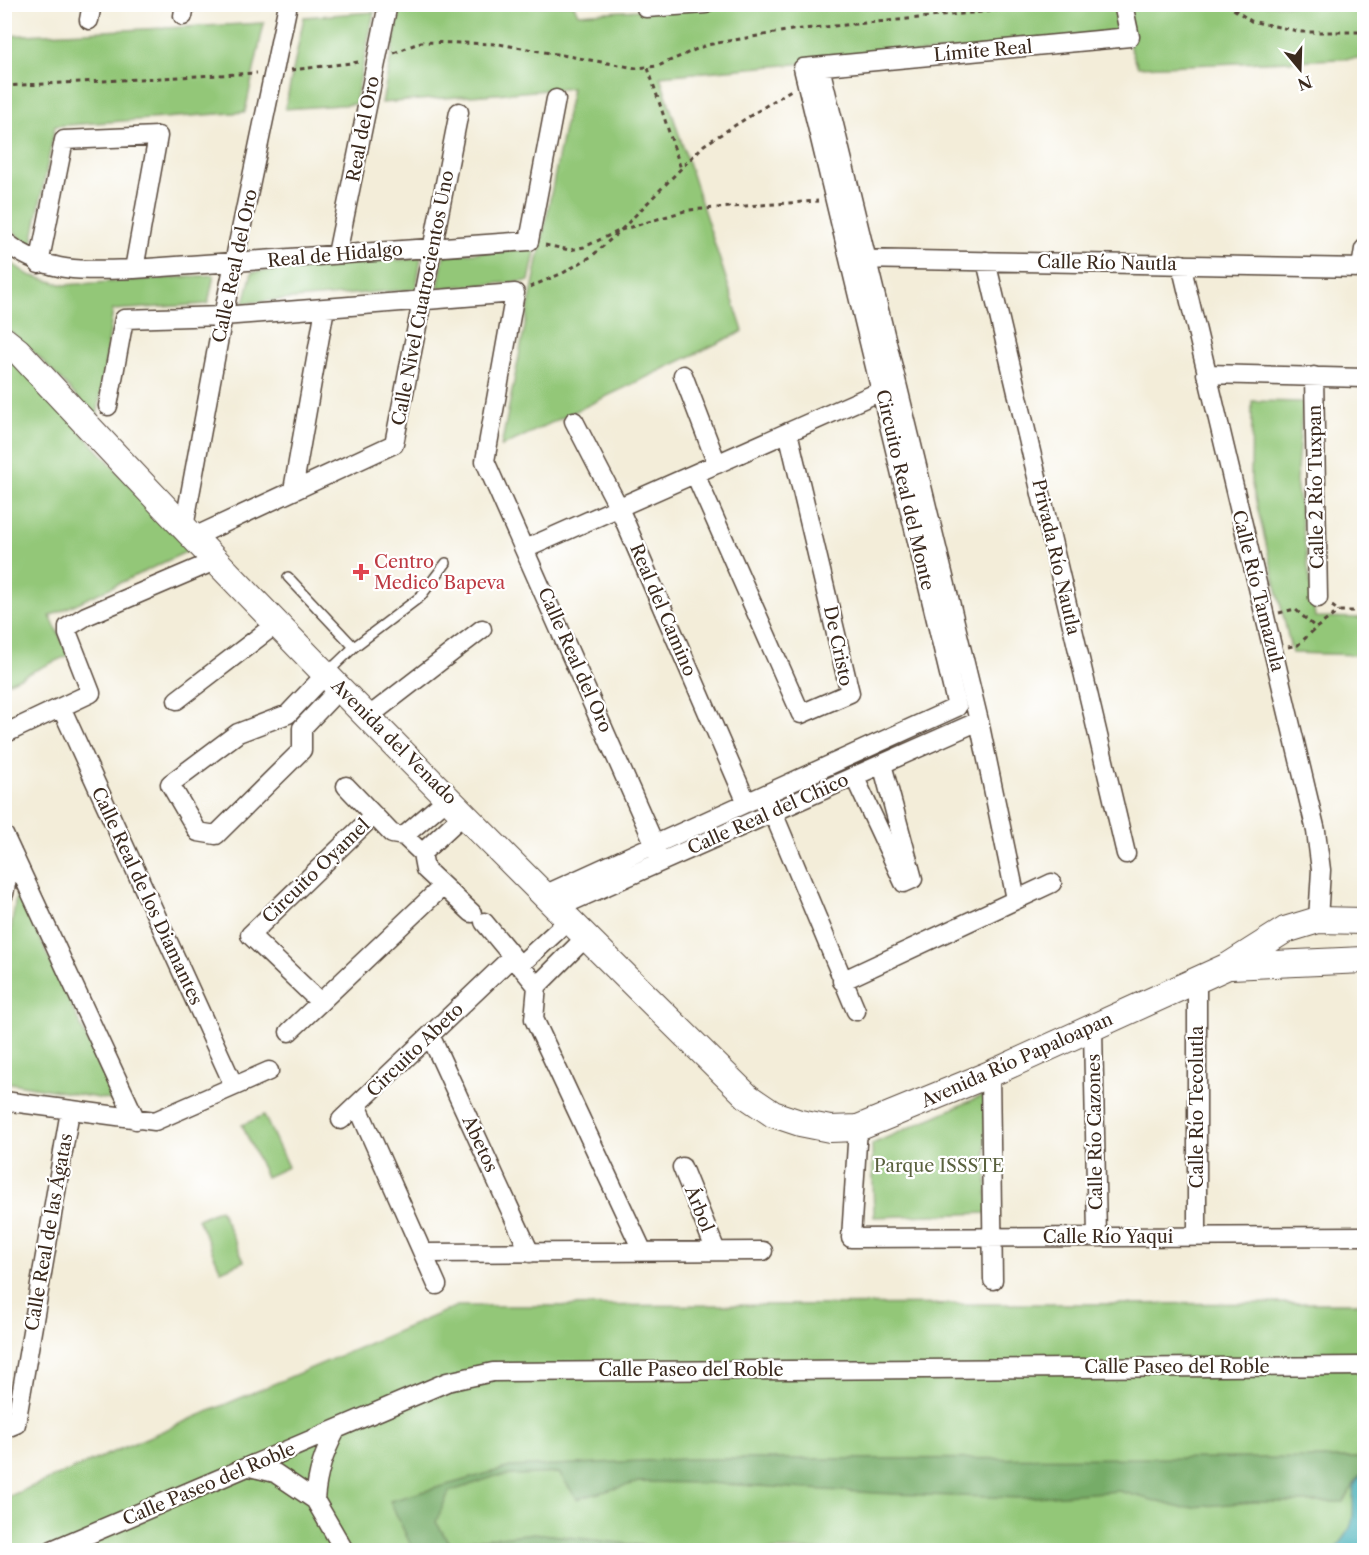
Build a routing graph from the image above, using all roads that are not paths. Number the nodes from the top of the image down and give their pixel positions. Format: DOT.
graph roads {
  1 [pos="288,4"];
  2 [pos="388,4"];
  3 [pos="705,4"];
  4 [pos="1123,4"];
  5 [pos="646,8"];
  6 [pos="810,73"];
  7 [pos="556,99"];
  8 [pos="459,112"];
  9 [pos="4,241"];
  10 [pos="433,247"];
  11 [pos="1365,249"];
  12 [pos="338,254"];
  13 [pos="858,259"];
  14 [pos="986,261"];
  15 [pos="236,263"];
  16 [pos="39,264"];
  17 [pos="1180,264"];
  18 [pos="1363,268"];
  19 [pos="134,269"];
  20 [pos="421,301"];
  21 [pos="325,308"];
  22 [pos="223,316"];
  23 [pos="4,340"];
  24 [pos="1206,374"];
  25 [pos="683,375"];
  26 [pos="1314,376"];
  27 [pos="1365,378"];
  28 [pos="881,391"];
  29 [pos="108,406"];
  30 [pos="574,421"];
  31 [pos="788,432"];
  32 [pos="717,464"];
  33 [pos="695,474"];
  34 [pos="292,490"];
  35 [pos="619,508"];
  36 [pos="189,532"];
  37 [pos="525,549"];
  38 [pos="217,560"];
  39 [pos="446,563"];
  40 [pos="288,577"];
  41 [pos="1318,598"];
  42 [pos="276,624"];
  43 [pos="482,629"];
  44 [pos="354,647"];
  45 [pos="333,681"];
  46 [pos="177,700"];
  47 [pos="61,706"];
  48 [pos="288,714"];
  49 [pos="368,717"];
  50 [pos="979,721"];
  51 [pos="302,728"];
  52 [pos="4,734"];
  53 [pos="882,764"];
  54 [pos="854,776"];
  55 [pos="346,786"];
  56 [pos="765,794"];
  57 [pos="747,803"];
  58 [pos="456,806"];
  59 [pos="772,812"];
  60 [pos="374,815"];
  61 [pos="4,836"];
  62 [pos="404,836"];
  63 [pos="12,852"];
  64 [pos="659,852"];
  65 [pos="422,853"];
  66 [pos="1126,854"];
  67 [pos="1052,883"];
  68 [pos="443,886"];
  69 [pos="4,894"];
  70 [pos="1016,899"];
  71 [pos="564,915"];
  72 [pos="1318,920"];
  73 [pos="1365,921"];
  74 [pos="1365,960"];
  75 [pos="516,962"];
  76 [pos="1228,966"];
  77 [pos="1197,978"];
  78 [pos="842,981"];
  79 [pos="537,986"];
  80 [pos="320,1002"];
  81 [pos="856,1011"];
  82 [pos="1093,1028"];
  83 [pos="289,1032"];
  84 [pos="430,1035"];
  85 [pos="269,1071"];
  86 [pos="990,1074"];
  87 [pos="234,1086"];
  88 [pos="4,1101"];
  89 [pos="357,1105"];
  90 [pos="70,1111"];
  91 [pos="136,1120"];
  92 [pos="341,1120"];
  93 [pos="800,1124"];
  94 [pos="858,1128"];
  95 [pos="682,1167"];
  96 [pos="1365,1236"];
  97 [pos="1097,1237"];
  98 [pos="1197,1237"];
  99 [pos="990,1238"];
  100 [pos="642,1250"];
  101 [pos="716,1251"];
  102 [pos="763,1251"];
  103 [pos="530,1252"];
  104 [pos="424,1253"];
  105 [pos="993,1280"];
  106 [pos="436,1285"];
  107 [pos="1365,1366"];
  108 [pos="10,1426"];
  109 [pos="336,1430"];
  110 [pos="250,1467"];
  111 [pos="315,1500"];
  112 [pos="52,1551"];
  113 [pos="344,1551"];
  1 -- 15 [label="street, Calle Real del Oro"];
  2 -- 12 [label="street, Real del Oro"];
  3 -- 5 [label="street"];
  4 -- 6 [label="street, Límite Real"];
  6 -- 13 [label="street, Circuito Real del Monte"];
  6 -- 13 [label="street, Circuito Real del Monte"];
  7 -- 10 [label="street, Real de Hidalgo"];
  8 -- 10 [label="street, Calle Nivel Cuatrocientos Uno"];
  9 -- 16 [label="street, Real de Hidalgo"];
  10 -- 12 [label="street, Real de Hidalgo"];
  10 -- 20 [label="street, Calle Nivel Cuatrocientos Uno"];
  11 -- 18 [label="street"];
  12 -- 15 [label="street, Real de Hidalgo"];
  13 -- 14 [label="street, Calle Río Nautla"];
  13 -- 28 [label="street, Circuito Real del Monte"];
  13 -- 50 [label="street, Circuito Real del Monte"];
  14 -- 17 [label="street, Calle Río Nautla"];
  14 -- 66 [label="street, Privada Río Nautla"];
  15 -- 19 [label="street, Real de Hidalgo"];
  15 -- 22 [label="street, Calle Real del Oro"];
  16 -- 19 [label="street, Real de Hidalgo"];
  16 -- 19 [label="street"];
  17 -- 18 [label="street, Calle Río Nautla"];
  17 -- 24 [label="street, Calle Río Tamazula"];
  20 -- 21 [label="street"];
  20 -- 34 [label="street, Calle Nivel Cuatrocientos Uno"];
  20 -- 37 [label="street, Calle Real del Oro"];
  21 -- 22 [label="street"];
  21 -- 34 [label="street"];
  22 -- 29 [label="street"];
  22 -- 36 [label="street, Calle Real del Oro"];
  23 -- 36 [label="street, Avenida del Venado"];
  24 -- 26 [label="street"];
  24 -- 72 [label="street, Calle Río Tamazula"];
  25 -- 32 [label="street"];
  26 -- 27 [label="street"];
  26 -- 41 [label="street, Calle 2 Río Tuxpan"];
  28 -- 31 [label="street"];
  28 -- 56 [label="street, Circuito Real del Monte"];
  30 -- 35 [label="street, Real del Camino"];
  31 -- 32 [label="street"];
  31 -- 33 [label="street, De Cristo"];
  32 -- 33 [label="street"];
  33 -- 35 [label="street"];
  34 -- 36 [label="street, Calle Nivel Cuatrocientos Uno"];
  35 -- 37 [label="street"];
  35 -- 57 [label="street, Real del Camino"];
  36 -- 38 [label="street, Avenida del Venado"];
  37 -- 64 [label="street, Calle Real del Oro"];
  38 -- 42 [label="street, Avenida del Venado"];
  38 -- 47 [label="street"];
  39 -- 44 [label="lane"];
  40 -- 44 [label="lane"];
  42 -- 45 [label="street, Avenida del Venado"];
  42 -- 46 [label="street"];
  43 -- 49 [label="street"];
  44 -- 45 [label="lane"];
  45 -- 48 [label="street"];
  45 -- 49 [label="street, Avenida del Venado"];
  45 -- 51 [label="street"];
  47 -- 52 [label="street"];
  47 -- 87 [label="street, Calle Real de los Diamantes"];
  48 -- 51 [label="street"];
  48 -- 51 [label="street"];
  49 -- 58 [label="street, Avenida del Venado"];
  50 -- 53 [label="street, Calle Real del Chico"];
  50 -- 70 [label="street, Circuito Real del Monte"];
  53 -- 54 [label="street, Calle Real del Chico"];
  53 -- 54 [label="street"];
  54 -- 59 [label="street, Calle Real del Chico"];
  55 -- 60 [label="street, Circuito Oyamel"];
  56 -- 57 [label="street, Circuito Real del Monte"];
  56 -- 59 [label="street"];
  57 -- 64 [label="street, Circuito Real del Monte"];
  58 -- 62 [label="street"];
  58 -- 65 [label="street"];
  58 -- 71 [label="street, Avenida del Venado"];
  59 -- 64 [label="street, Calle Real del Chico"];
  59 -- 78 [label="street"];
  60 -- 62 [label="street, Circuito Oyamel"];
  60 -- 80 [label="street, Circuito Oyamel"];
  61 -- 63 [label="street"];
  62 -- 65 [label="street, Circuito Oyamel"];
  63 -- 69 [label="street"];
  63 -- 91 [label="street"];
  64 -- 71 [label="street, Calle Real del Chico"];
  65 -- 68 [label="street, Circuito Oyamel"];
  67 -- 70 [label="street"];
  68 -- 75 [label="street, Circuito Oyamel"];
  68 -- 80 [label="street"];
  70 -- 78 [label="street"];
  71 -- 75 [label="street, Circuito Abeto"];
  71 -- 79 [label="street"];
  71 -- 93 [label="street, Avenida del Venado"];
  72 -- 73 [label="street, Avenida Río Papaloapan"];
  72 -- 76 [label="street, Avenida Río Papaloapan"];
  74 -- 76 [label="street, Avenida Río Papaloapan"];
  75 -- 79 [label="street"];
  75 -- 84 [label="street, Circuito Abeto"];
  76 -- 77 [label="street, Avenida Río Papaloapan"];
  77 -- 82 [label="street, Avenida Río Papaloapan"];
  77 -- 98 [label="street, Calle Río Tecolutla"];
  78 -- 81 [label="street"];
  79 -- 100 [label="street"];
  80 -- 83 [label="street"];
  82 -- 86 [label="street, Avenida Río Papaloapan"];
  82 -- 97 [label="street, Calle Río Cazones"];
  84 -- 89 [label="street, Circuito Abeto"];
  84 -- 103 [label="street, Abetos"];
  85 -- 87 [label="street"];
  86 -- 94 [label="street, Avenida Río Papaloapan"];
  86 -- 99 [label="street"];
  87 -- 91 [label="street"];
  88 -- 90 [label="street"];
  89 -- 92 [label="street"];
  89 -- 104 [label="street, Circuito Abeto"];
  90 -- 91 [label="street"];
  90 -- 108 [label="street, Calle Real de las Ágatas"];
  93 -- 94 [label="street, Avenida Río Papaloapan"];
  94 -- 99 [label="street, Calle Río Yaqui"];
  95 -- 101 [label="street, Árbol"];
  96 -- 98 [label="street, Calle Río Yaqui"];
  97 -- 98 [label="street, Calle Río Yaqui"];
  97 -- 99 [label="street, Calle Río Yaqui"];
  99 -- 105 [label="street"];
  100 -- 101 [label="street"];
  100 -- 103 [label="street"];
  101 -- 102 [label="street"];
  103 -- 104 [label="street"];
  104 -- 106 [label="street, Circuito Abeto"];
  107 -- 109 [label="street, Calle Paseo del Roble"];
  109 -- 110 [label="street, Calle Paseo del Roble"];
  109 -- 111 [label="street"];
  110 -- 111 [label="street"];
  110 -- 112 [label="street, Calle Paseo del Roble"];
  111 -- 113 [label="street"];
}
